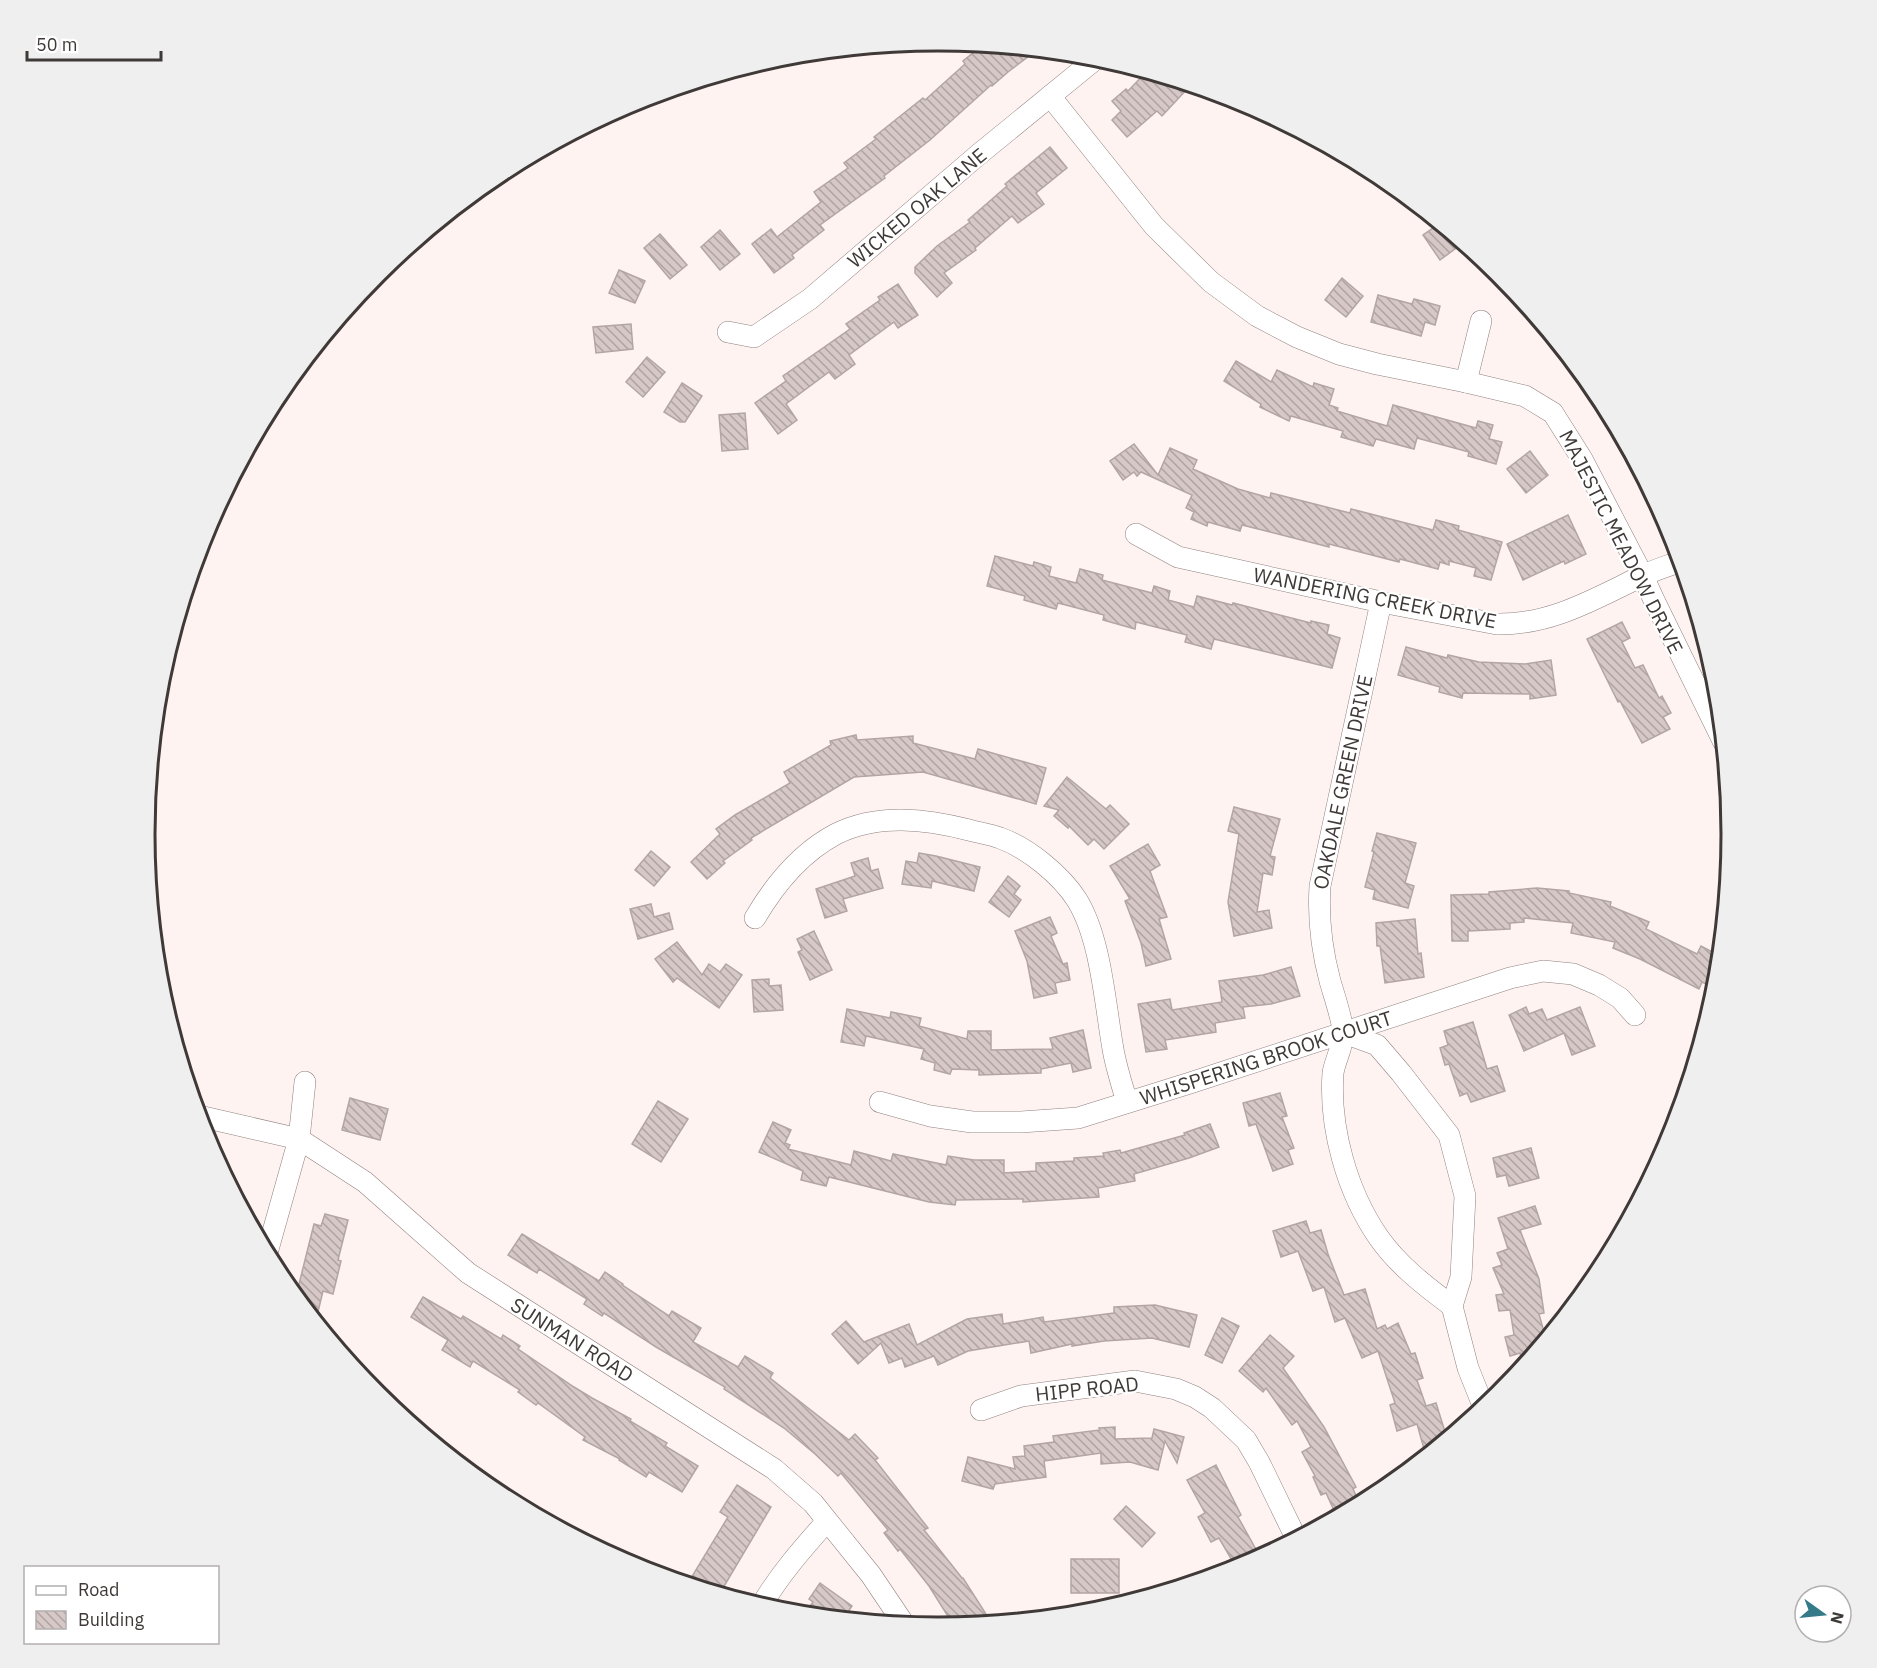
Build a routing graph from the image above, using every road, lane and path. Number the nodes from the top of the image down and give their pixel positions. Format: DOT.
graph roads {
  1 [pos="1088,65"];
  2 [pos="1050,96"];
  3 [pos="1481,321"];
  4 [pos="728,332"];
  5 [pos="1466,381"];
  6 [pos="1136,534"];
  7 [pos="1673,564"];
  8 [pos="1643,576"];
  9 [pos="1381,602"];
  10 [pos="1713,721"];
  11 [pos="755,918"];
  12 [pos="1635,1015"];
  13 [pos="1344,1033"];
  14 [pos="305,1082"];
  15 [pos="880,1102"];
  16 [pos="1127,1102"];
  17 [pos="209,1118"];
  18 [pos="299,1139"];
  19 [pos="270,1242"];
  20 [pos="1452,1306"];
  21 [pos="1480,1399"];
  22 [pos="981,1410"];
  23 [pos="827,1521"];
  24 [pos="1293,1532"];
  25 [pos="766,1597"];
  26 [pos="898,1615"];
  1 -- 2 [label="street, WICKED OAK LANE"];
  2 -- 4 [label="street, WICKED OAK LANE"];
  2 -- 5 [label="street, MAJESTIC MEADOW DRIVE"];
  3 -- 5 [label="street"];
  5 -- 8 [label="street, MAJESTIC MEADOW DRIVE"];
  6 -- 9 [label="street, WANDERING CREEK DRIVE"];
  7 -- 8 [label="street, WANDERING CREEK DRIVE"];
  8 -- 9 [label="street, WANDERING CREEK DRIVE"];
  8 -- 10 [label="street, MAJESTIC MEADOW DRIVE"];
  9 -- 13 [label="street, OAKDALE GREEN DRIVE"];
  11 -- 16 [label="street"];
  12 -- 13 [label="street, WHISPERING BROOK COURT"];
  13 -- 16 [label="street, WHISPERING BROOK COURT"];
  13 -- 20 [label="street, OAKDALE GREEN DRIVE"];
  13 -- 20 [label="street"];
  14 -- 18 [label="street"];
  15 -- 16 [label="street, WHISPERING BROOK COURT"];
  17 -- 18 [label="street, SUNMAN ROAD"];
  18 -- 19 [label="street"];
  18 -- 23 [label="street, SUNMAN ROAD"];
  20 -- 21 [label="street"];
  22 -- 24 [label="street, HIPP ROAD"];
  23 -- 25 [label="street"];
  23 -- 26 [label="street, SUNMAN ROAD"];
}
